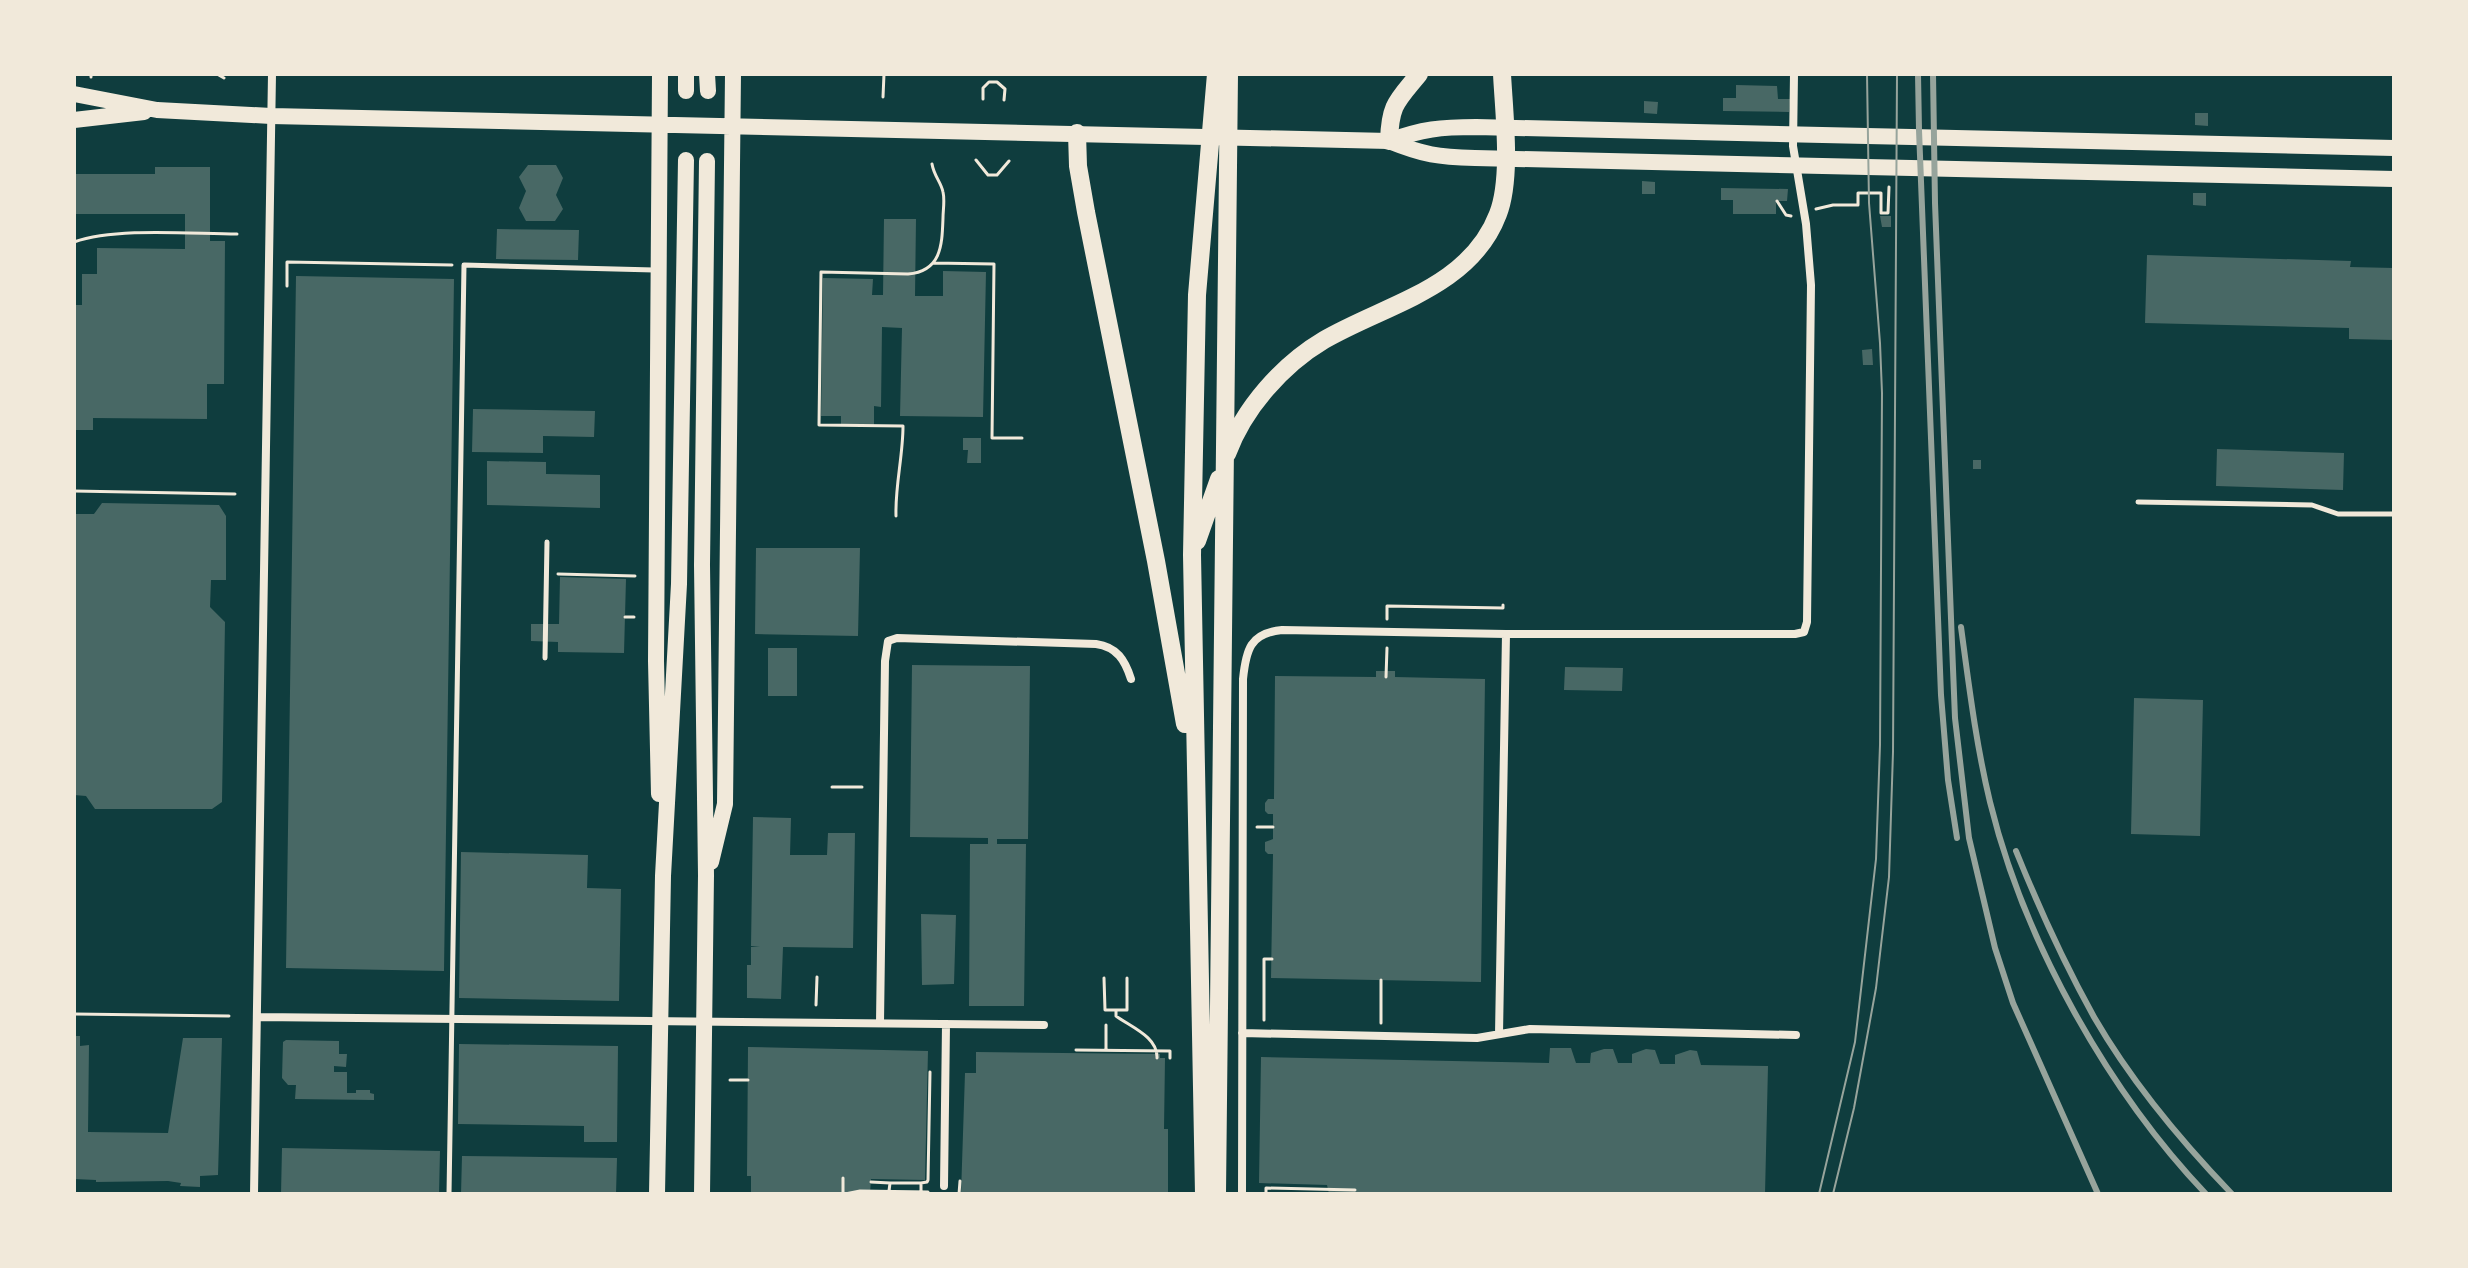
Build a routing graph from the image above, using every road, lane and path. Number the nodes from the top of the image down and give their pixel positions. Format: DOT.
graph roads {
  1 [pos="217,74"];
  2 [pos="272,74"];
  3 [pos="660,74"];
  4 [pos="733,74"];
  5 [pos="884,74"];
  6 [pos="1216,74"];
  7 [pos="1229,74"];
  8 [pos="1502,74"];
  9 [pos="1794,74"];
  10 [pos="1418,76"];
  11 [pos="224,78"];
  12 [pos="74,94"];
  13 [pos="883,97"];
  14 [pos="983,99"];
  15 [pos="1004,100"];
  16 [pos="157,110"];
  17 [pos="271,116"];
  18 [pos="74,120"];
  19 [pos="667,125"];
  20 [pos="726,127"];
  21 [pos="1077,133"];
  22 [pos="1389,141"];
  23 [pos="2394,148"];
  24 [pos="686,160"];
  25 [pos="976,160"];
  26 [pos="707,161"];
  27 [pos="1009,161"];
  28 [pos="932,164"];
  29 [pos="2394,179"];
  30 [pos="1889,187"];
  31 [pos="1777,201"];
  32 [pos="1816,209"];
  33 [pos="1791,216"];
  34 [pos="237,234"];
  35 [pos="74,242"];
  36 [pos="933,263"];
  37 [pos="464,265"];
  38 [pos="659,270"];
  39 [pos="287,286"];
  40 [pos="1022,438"];
  41 [pos="74,491"];
  42 [pos="235,494"];
  43 [pos="2138,502"];
  44 [pos="2394,514"];
  45 [pos="896,516"];
  46 [pos="547,542"];
  47 [pos="1192,555"];
  48 [pos="556,574"];
  49 [pos="635,576"];
  50 [pos="1503,605"];
  51 [pos="625,617"];
  52 [pos="634,617"];
  53 [pos="1387,619"];
  54 [pos="1506,634"];
  55 [pos="1387,648"];
  56 [pos="545,658"];
  57 [pos="1386,677"];
  58 [pos="1131,679"];
  59 [pos="832,787"];
  60 [pos="862,787"];
  61 [pos="1256,827"];
  62 [pos="1273,827"];
  63 [pos="706,875"];
  64 [pos="663,876"];
  65 [pos="1219,943"];
  66 [pos="1272,959"];
  67 [pos="817,977"];
  68 [pos="1104,978"];
  69 [pos="1127,978"];
  70 [pos="1381,980"];
  71 [pos="816,1005"];
  72 [pos="1116,1010"];
  73 [pos="74,1014"];
  74 [pos="229,1016"];
  75 [pos="257,1017"];
  76 [pos="452,1019"];
  77 [pos="660,1019"];
  78 [pos="704,1020"];
  79 [pos="1264,1020"];
  80 [pos="880,1023"];
  81 [pos="1381,1023"];
  82 [pos="946,1024"];
  83 [pos="1044,1025"];
  84 [pos="1106,1025"];
  85 [pos="1242,1033"];
  86 [pos="1499,1034"];
  87 [pos="1796,1035"];
  88 [pos="1076,1050"];
  89 [pos="1106,1050"];
  90 [pos="1133,1051"];
  91 [pos="1157,1051"];
  92 [pos="1133,1058"];
  93 [pos="1157,1058"];
  94 [pos="1170,1058"];
  95 [pos="930,1063"];
  96 [pos="730,1080"];
  97 [pos="748,1080"];
  98 [pos="843,1178"];
  99 [pos="960,1181"];
  100 [pos="871,1182"];
  101 [pos="890,1183"];
  102 [pos="921,1185"];
  103 [pos="944,1186"];
  104 [pos="1355,1190"];
  105 [pos="890,1191"];
  106 [pos="928,1192"];
  107 [pos="254,1194"];
  108 [pos="449,1194"];
  109 [pos="657,1194"];
  110 [pos="702,1194"];
  111 [pos="844,1194"];
  112 [pos="921,1194"];
  113 [pos="959,1194"];
  114 [pos="1204,1194"];
  115 [pos="1217,1194"];
  116 [pos="1242,1194"];
  117 [pos="1266,1194"];
  1 -- 11 [label="path"];
  2 -- 17 [label="street"];
  3 -- 19 [label="main road"];
  4 -- 20 [label="main road"];
  5 -- 13 [label="path"];
  6 -- 47 [label="highway"];
  7 -- 65 [label="highway"];
  8 -- 47 [label="highway"];
  9 -- 54 [label="street"];
  10 -- 22 [label="highway"];
  12 -- 16 [label="main road"];
  14 -- 15 [label="path"];
  16 -- 17 [label="main road"];
  16 -- 18 [label="main road"];
  17 -- 19 [label="main road"];
  17 -- 75 [label="street"];
  19 -- 20 [label="main road"];
  19 -- 38 [label="main road"];
  20 -- 21 [label="main road"];
  20 -- 63 [label="main road"];
  21 -- 22 [label="main road"];
  21 -- 65 [label="highway"];
  22 -- 23 [label="main road"];
  22 -- 29 [label="main road"];
  24 -- 64 [label="main road"];
  25 -- 27 [label="path"];
  26 -- 63 [label="main road"];
  28 -- 36 [label="path"];
  30 -- 32 [label="path"];
  31 -- 33 [label="path"];
  34 -- 35 [label="path"];
  36 -- 40 [label="path"];
  36 -- 45 [label="path"];
  37 -- 38 [label="lane"];
  37 -- 39 [label="path"];
  37 -- 76 [label="lane"];
  38 -- 64 [label="main road"];
  41 -- 42 [label="path"];
  43 -- 44 [label="lane"];
  46 -- 56 [label="lane"];
  47 -- 114 [label="highway"];
  48 -- 49 [label="path"];
  50 -- 53 [label="path"];
  51 -- 52 [label="path"];
  54 -- 85 [label="street"];
  54 -- 86 [label="street"];
  55 -- 57 [label="path"];
  58 -- 80 [label="street"];
  59 -- 60 [label="path"];
  61 -- 62 [label="path"];
  63 -- 78 [label="main road"];
  64 -- 77 [label="main road"];
  65 -- 115 [label="highway"];
  66 -- 79 [label="path"];
  67 -- 71 [label="path"];
  68 -- 72 [label="path"];
  69 -- 72 [label="path"];
  70 -- 81 [label="path"];
  72 -- 91 [label="path"];
  73 -- 74 [label="path"];
  75 -- 76 [label="street"];
  75 -- 107 [label="street"];
  76 -- 77 [label="street"];
  76 -- 108 [label="lane"];
  77 -- 78 [label="street"];
  77 -- 109 [label="main road"];
  78 -- 80 [label="street"];
  78 -- 110 [label="main road"];
  80 -- 82 [label="street"];
  82 -- 83 [label="street"];
  82 -- 103 [label="street"];
  84 -- 89 [label="path"];
  85 -- 86 [label="street"];
  85 -- 116 [label="street"];
  86 -- 87 [label="street"];
  88 -- 89 [label="path"];
  89 -- 90 [label="path"];
  90 -- 91 [label="path"];
  90 -- 92 [label="path"];
  91 -- 93 [label="path"];
  91 -- 94 [label="path"];
  95 -- 102 [label="path"];
  96 -- 97 [label="path"];
  98 -- 111 [label="path"];
  99 -- 113 [label="path"];
  100 -- 101 [label="path"];
  101 -- 102 [label="path"];
  101 -- 105 [label="path"];
  102 -- 112 [label="path"];
  104 -- 117 [label="path"];
  105 -- 106 [label="path"];
  105 -- 111 [label="path"];
}
